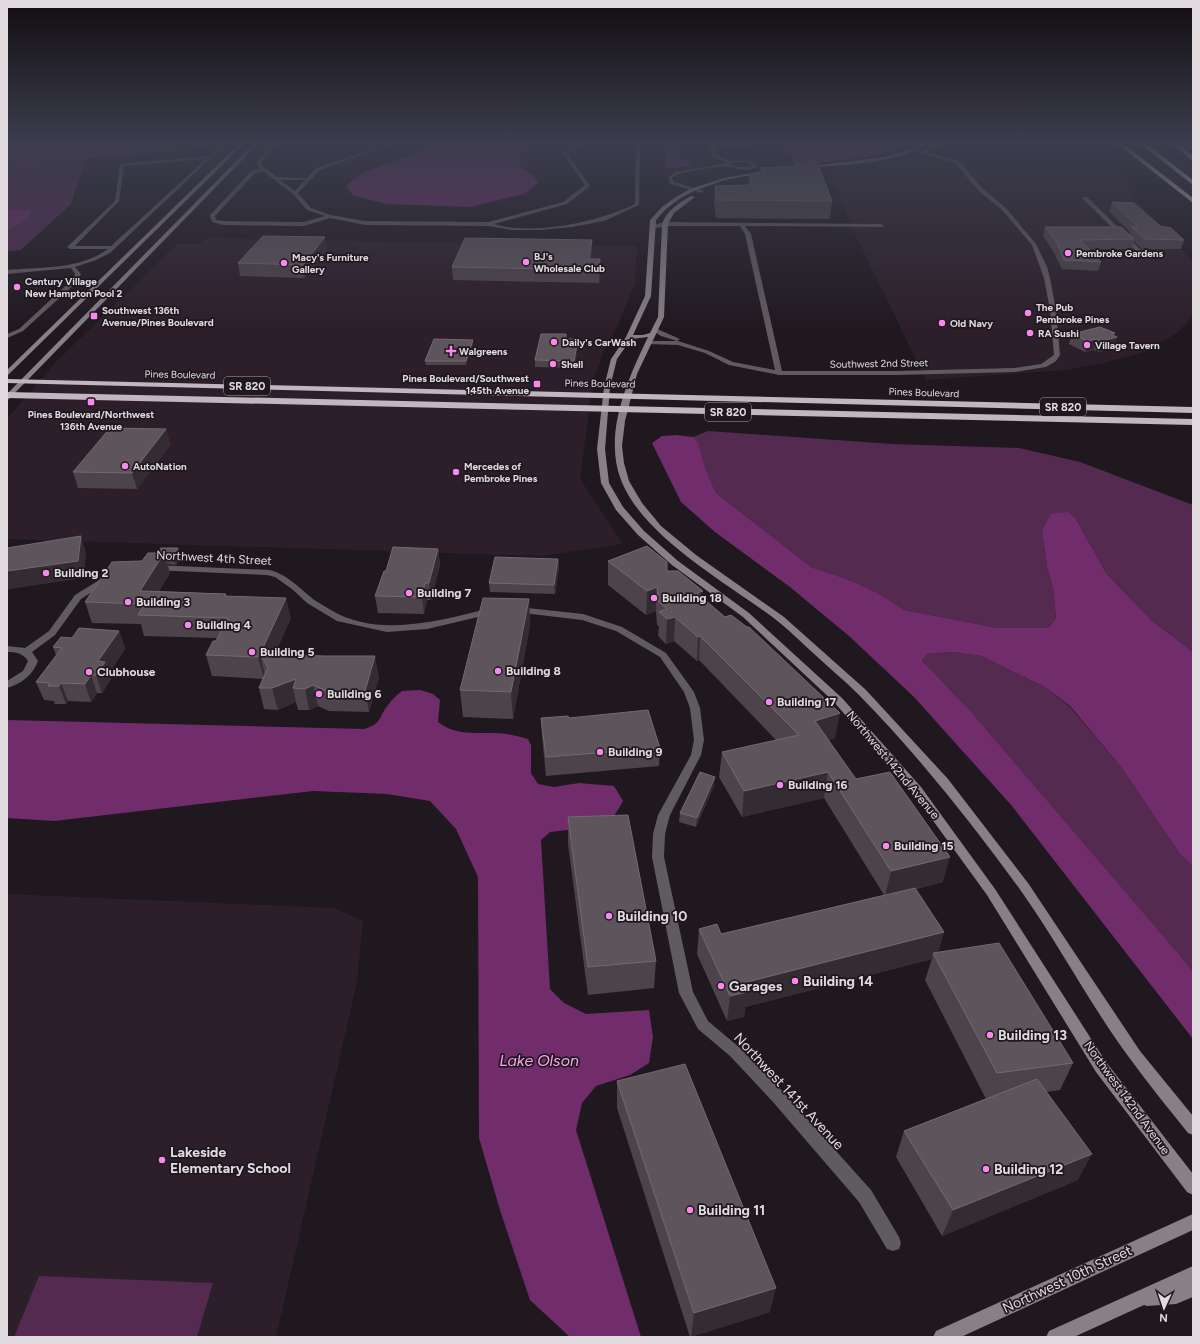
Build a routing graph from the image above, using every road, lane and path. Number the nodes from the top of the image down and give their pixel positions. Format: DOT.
graph roads {
  1 [pos="113,205"];
  2 [pos="159,205"];
  3 [pos="180,205"];
  4 [pos="196,205"];
  5 [pos="223,205"];
  6 [pos="306,205"];
  7 [pos="558,205"];
  8 [pos="637,205"];
  9 [pos="668,205"];
  10 [pos="681,205"];
  11 [pos="999,205"];
  12 [pos="1092,205"];
  13 [pos="330,216"];
  14 [pos="488,224"];
  15 [pos="665,224"];
  16 [pos="742,224"];
  17 [pos="882,226"];
  18 [pos="652,227"];
  19 [pos="112,248"];
  20 [pos="1140,253"];
  21 [pos="72,266"];
  22 [pos="7,272"];
  23 [pos="654,332"];
  24 [pos="7,336"];
  25 [pos="629,337"];
  26 [pos="648,344"];
  27 [pos="707,352"];
  28 [pos="779,373"];
  29 [pos="7,374"];
  30 [pos="7,381"];
  31 [pos="23,381"];
  32 [pos="347,389"];
  33 [pos="383,390"];
  34 [pos="606,395"];
  35 [pos="628,395"];
  36 [pos="8,396"];
  37 [pos="278,401"];
  38 [pos="334,402"];
  39 [pos="605,409"];
  40 [pos="624,409"];
  41 [pos="1193,410"];
  42 [pos="1193,422"];
  43 [pos="145,568"];
  44 [pos="115,574"];
  45 [pos="583,617"];
  46 [pos="7,649"];
  47 [pos="26,652"];
  48 [pos="7,685"];
  49 [pos="1193,1128"];
  50 [pos="1193,1187"];
  51 [pos="1193,1222"];
  52 [pos="893,1243"];
  53 [pos="1193,1274"];
  54 [pos="1193,1289"];
  55 [pos="1139,1299"];
  56 [pos="942,1337"];
  57 [pos="1055,1337"];
  1 -- 19 [label="street"];
  2 -- 19 [label="street"];
  3 -- 29 [label="street"];
  4 -- 31 [label="street"];
  5 -- 13 [label="street"];
  6 -- 13 [label="street"];
  7 -- 14 [label="street"];
  8 -- 14 [label="street"];
  9 -- 18 [label="street"];
  10 -- 15 [label="street"];
  11 -- 28 [label="street, Southwest 2nd Street"];
  12 -- 20 [label="street"];
  13 -- 14 [label="street"];
  15 -- 16 [label="street"];
  15 -- 18 [label="street"];
  15 -- 23 [label="street, Northwest 142nd Avenue"];
  16 -- 17 [label="street"];
  16 -- 28 [label="street"];
  18 -- 25 [label="street, Northwest 142nd Avenue"];
  19 -- 21 [label="street"];
  21 -- 22 [label="street"];
  21 -- 24 [label="street"];
  23 -- 25 [label="street"];
  23 -- 26 [label="street, Northwest 142nd Avenue"];
  23 -- 27 [label="street, Southwest 2nd Street"];
  25 -- 34 [label="street, Northwest 142nd Avenue"];
  26 -- 27 [label="street, Southwest 2nd Street"];
  26 -- 35 [label="street, Northwest 142nd Avenue"];
  27 -- 28 [label="street, Southwest 2nd Street"];
  30 -- 31 [label="highway, Pines Boulevard / SR 820"];
  31 -- 32 [label="highway, Pines Boulevard / SR 820"];
  31 -- 36 [label="street"];
  32 -- 33 [label="highway, Pines Boulevard / SR 820"];
  32 -- 37 [label="highway"];
  33 -- 34 [label="highway, Pines Boulevard / SR 820"];
  33 -- 38 [label="highway"];
  34 -- 35 [label="highway, Pines Boulevard / SR 820"];
  34 -- 39 [label="street, Northwest 142nd Avenue"];
  35 -- 40 [label="street, Northwest 142nd Avenue"];
  35 -- 41 [label="highway, Pines Boulevard / SR 820"];
  36 -- 37 [label="highway, Pines Boulevard / SR 820"];
  37 -- 38 [label="highway, Pines Boulevard / SR 820"];
  38 -- 39 [label="highway, Pines Boulevard / SR 820"];
  39 -- 40 [label="highway, Pines Boulevard / SR 820"];
  39 -- 50 [label="street, Northwest 142nd Avenue"];
  40 -- 42 [label="highway, Pines Boulevard / SR 820"];
  40 -- 49 [label="street, Northwest 142nd Avenue"];
  43 -- 45 [label="street, Northwest 4th Street"];
  44 -- 47 [label="street"];
  45 -- 52 [label="street, Northwest 141st Avenue"];
  46 -- 47 [label="street"];
  47 -- 48 [label="street"];
  51 -- 56 [label="street, Northwest 10th Street"];
  53 -- 55 [label="street"];
  54 -- 55 [label="street"];
  55 -- 57 [label="street"];
}
